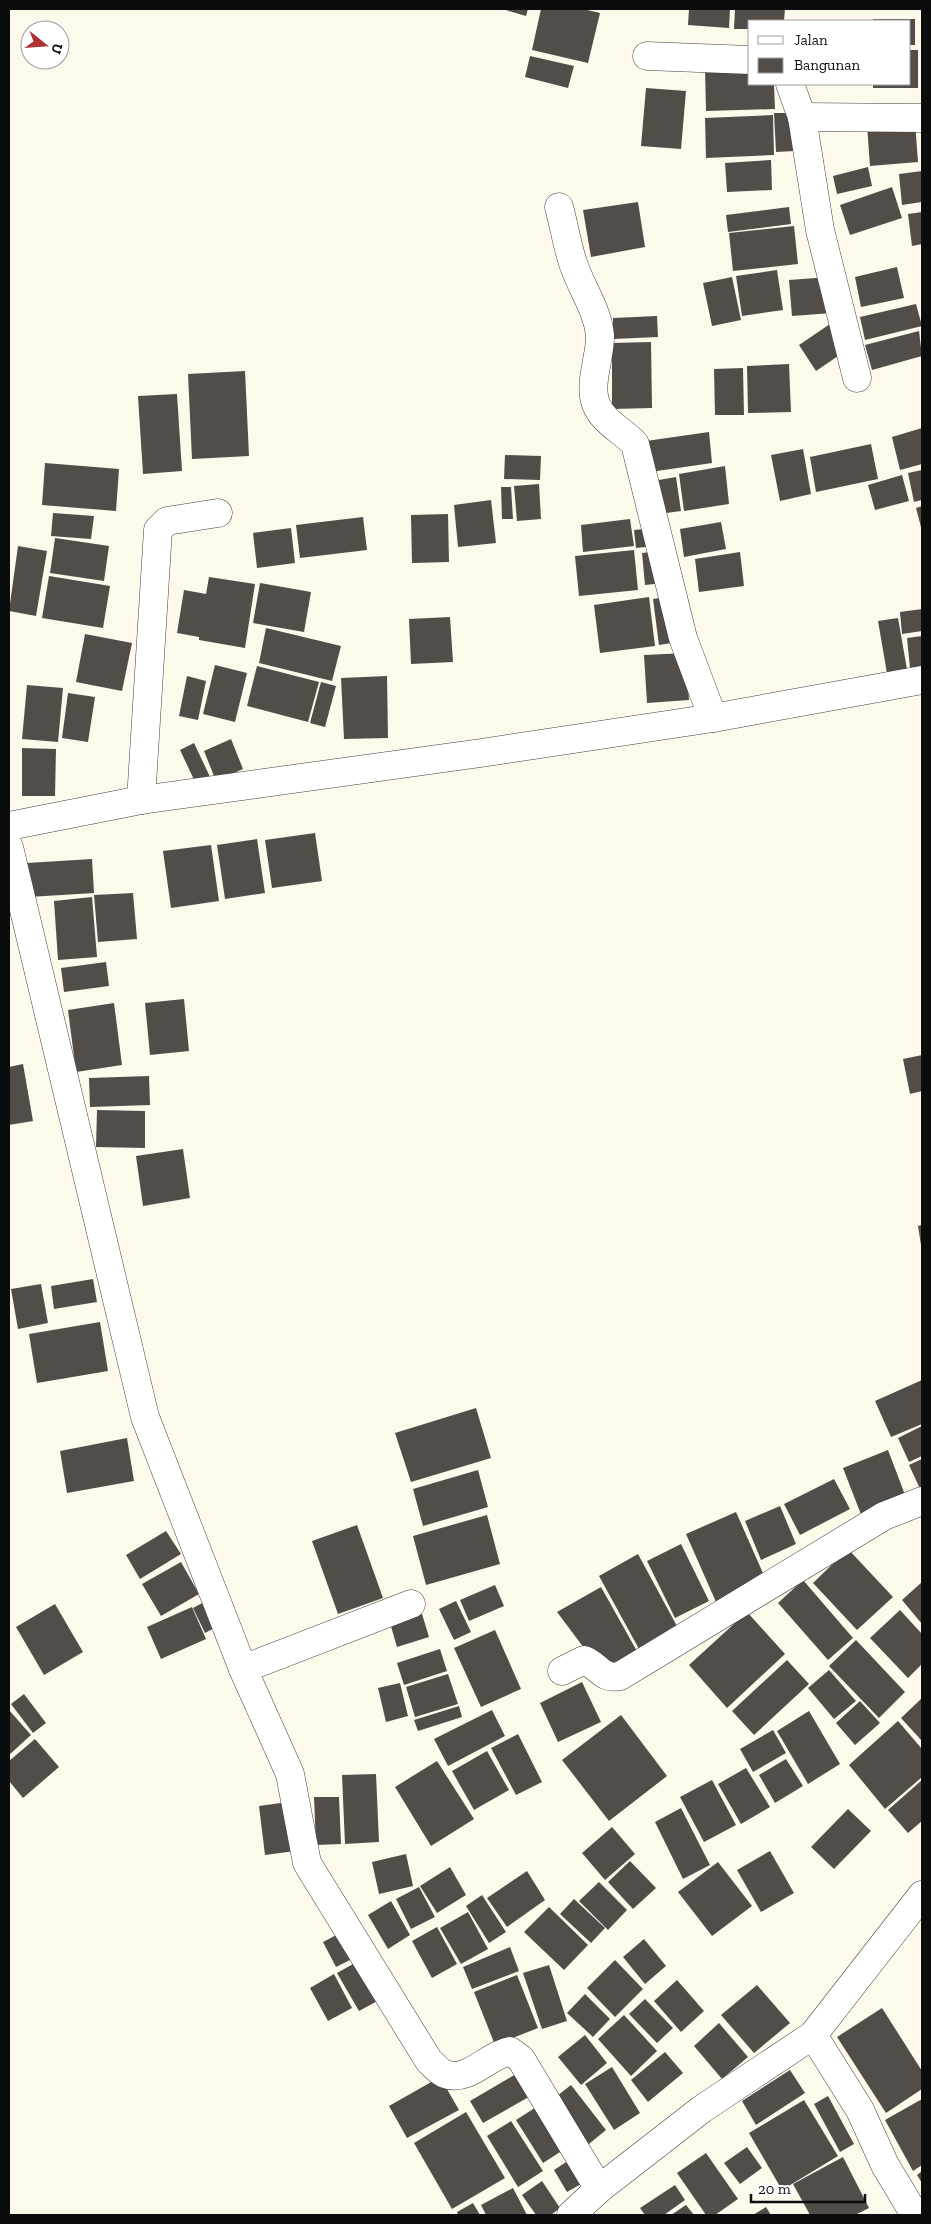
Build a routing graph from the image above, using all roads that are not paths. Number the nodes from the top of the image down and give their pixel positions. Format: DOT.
graph roads {
  1 [pos="647,56"];
  2 [pos="748,60"];
  3 [pos="790,85"];
  4 [pos="802,118"];
  5 [pos="922,118"];
  6 [pos="559,207"];
  7 [pos="857,378"];
  8 [pos="218,513"];
  9 [pos="922,680"];
  10 [pos="713,718"];
  11 [pos="141,800"];
  12 [pos="9,826"];
  13 [pos="9,847"];
  14 [pos="922,1500"];
  15 [pos="411,1604"];
  16 [pos="243,1668"];
  17 [pos="562,1671"];
  18 [pos="922,1895"];
  19 [pos="813,2035"];
  20 [pos="599,2189"];
  21 [pos="571,2215"];
  22 [pos="915,2215"];
  1 -- 2 [label="street"];
  3 -- 4 [label="street"];
  4 -- 5 [label="street"];
  4 -- 7 [label="street"];
  6 -- 10 [label="street"];
  8 -- 11 [label="street"];
  9 -- 10 [label="street"];
  10 -- 11 [label="street"];
  11 -- 12 [label="street"];
  13 -- 16 [label="street"];
  14 -- 17 [label="street"];
  15 -- 16 [label="street"];
  16 -- 20 [label="street"];
  18 -- 19 [label="street"];
  19 -- 20 [label="street"];
  19 -- 22 [label="street"];
  20 -- 21 [label="street"];
}
